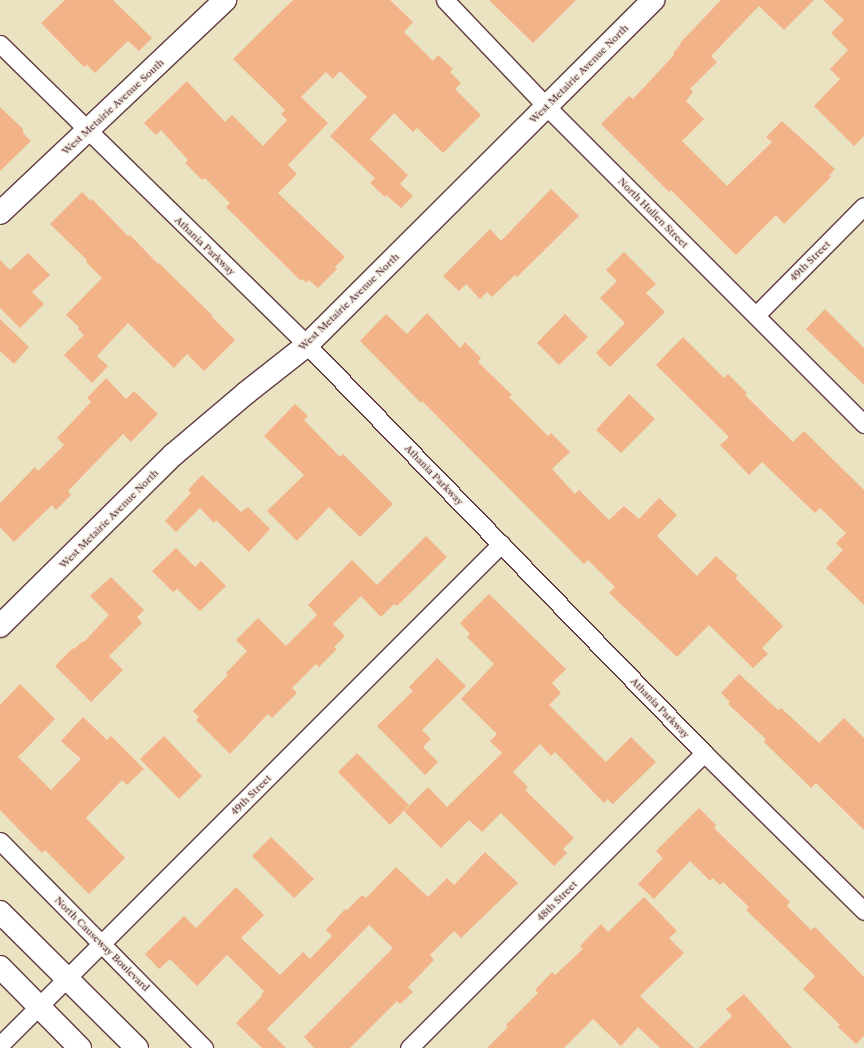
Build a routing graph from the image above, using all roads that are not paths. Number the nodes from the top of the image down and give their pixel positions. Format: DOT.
graph roads {
  1 [pos="226,0"];
  2 [pos="445,0"];
  3 [pos="653,0"];
  4 [pos="0,44"];
  5 [pos="546,106"];
  6 [pos="87,131"];
  7 [pos="864,206"];
  8 [pos="0,213"];
  9 [pos="756,315"];
  10 [pos="307,345"];
  11 [pos="864,424"];
  12 [pos="501,544"];
  13 [pos="0,626"];
  14 [pos="704,753"];
  15 [pos="0,841"];
  16 [pos="864,911"];
  17 [pos="0,912"];
  18 [pos="102,944"];
  19 [pos="0,968"];
  20 [pos="67,978"];
  21 [pos="39,1006"];
  22 [pos="6,1040"];
  23 [pos="80,1048"];
  24 [pos="137,1048"];
  25 [pos="204,1048"];
  26 [pos="409,1048"];
  1 -- 6 [label="main road, West Metairie Avenue South"];
  2 -- 5 [label="street, North Hullen Street"];
  3 -- 5 [label="main road, West Metairie Avenue North"];
  4 -- 6 [label="street, Athania Parkway"];
  5 -- 9 [label="street, North Hullen Street"];
  5 -- 10 [label="main road, West Metairie Avenue North"];
  6 -- 8 [label="main road, West Metairie Avenue South"];
  6 -- 10 [label="street, Athania Parkway"];
  7 -- 9 [label="street, 49th Street"];
  9 -- 11 [label="street, North Hullen Street"];
  10 -- 12 [label="street, Athania Parkway"];
  10 -- 13 [label="main road, West Metairie Avenue North"];
  12 -- 14 [label="street, Athania Parkway"];
  12 -- 18 [label="street, 49th Street"];
  14 -- 16 [label="street, Athania Parkway"];
  14 -- 26 [label="street, 48th Street"];
  15 -- 18 [label="street, North Causeway Boulevard"];
  17 -- 20 [label="main road"];
  18 -- 20 [label="street, 49th Street"];
  18 -- 25 [label="street, North Causeway Boulevard"];
  19 -- 21 [label="main road"];
  20 -- 21 [label="street, 49th Street"];
  20 -- 24 [label="main road"];
  21 -- 22 [label="street, 49th Street"];
  21 -- 23 [label="main road"];
}
